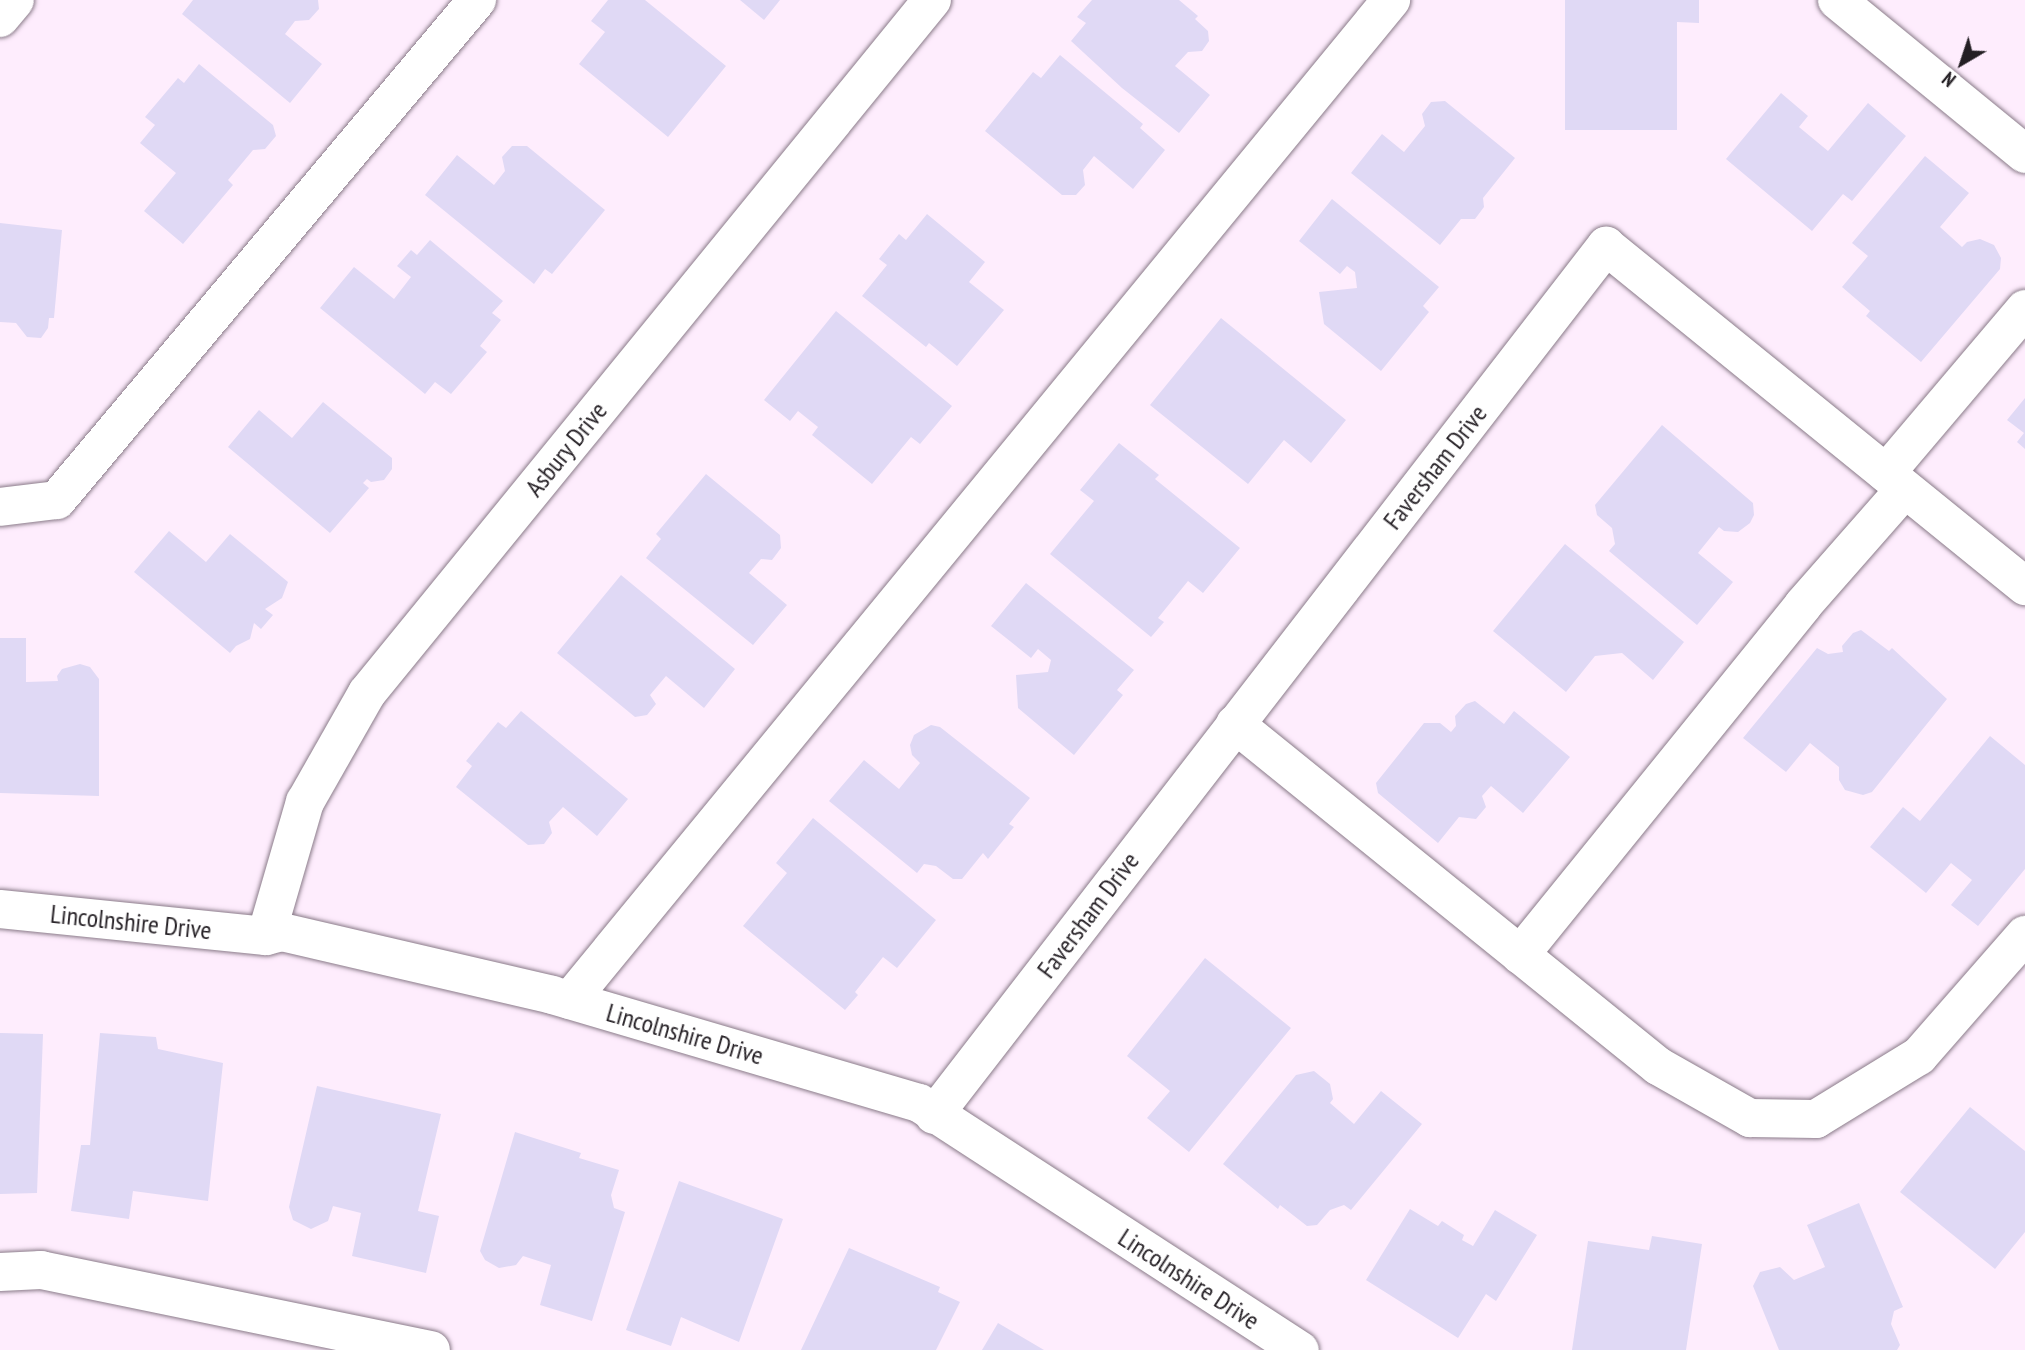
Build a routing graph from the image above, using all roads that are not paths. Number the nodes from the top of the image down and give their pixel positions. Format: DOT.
graph roads {
  1 [pos="15,0"];
  2 [pos="477,0"];
  3 [pos="932,0"];
  4 [pos="1391,0"];
  5 [pos="1837,0"];
  6 [pos="0,18"];
  7 [pos="2025,154"];
  8 [pos="2025,309"];
  9 [pos="1896,481"];
  10 [pos="0,507"];
  11 [pos="2025,586"];
  12 [pos="1235,724"];
  13 [pos="0,909"];
  14 [pos="2025,935"];
  15 [pos="266,936"];
  16 [pos="1520,956"];
  17 [pos="570,1000"];
  18 [pos="934,1115"];
  19 [pos="0,1272"];
  20 [pos="431,1350"];
  21 [pos="1300,1350"];
  1 -- 6 [label="street"];
  2 -- 10 [label="street"];
  3 -- 15 [label="street, Asbury Drive"];
  4 -- 17 [label="street"];
  5 -- 7 [label="street"];
  8 -- 9 [label="street"];
  9 -- 11 [label="street, Faversham Drive"];
  9 -- 12 [label="street, Faversham Drive"];
  9 -- 16 [label="street"];
  12 -- 16 [label="street"];
  12 -- 18 [label="street, Faversham Drive"];
  13 -- 15 [label="street, Lincolnshire Drive"];
  14 -- 16 [label="street"];
  15 -- 17 [label="street, Lincolnshire Drive"];
  17 -- 18 [label="street, Lincolnshire Drive"];
  18 -- 21 [label="street, Lincolnshire Drive"];
  19 -- 20 [label="street"];
}
